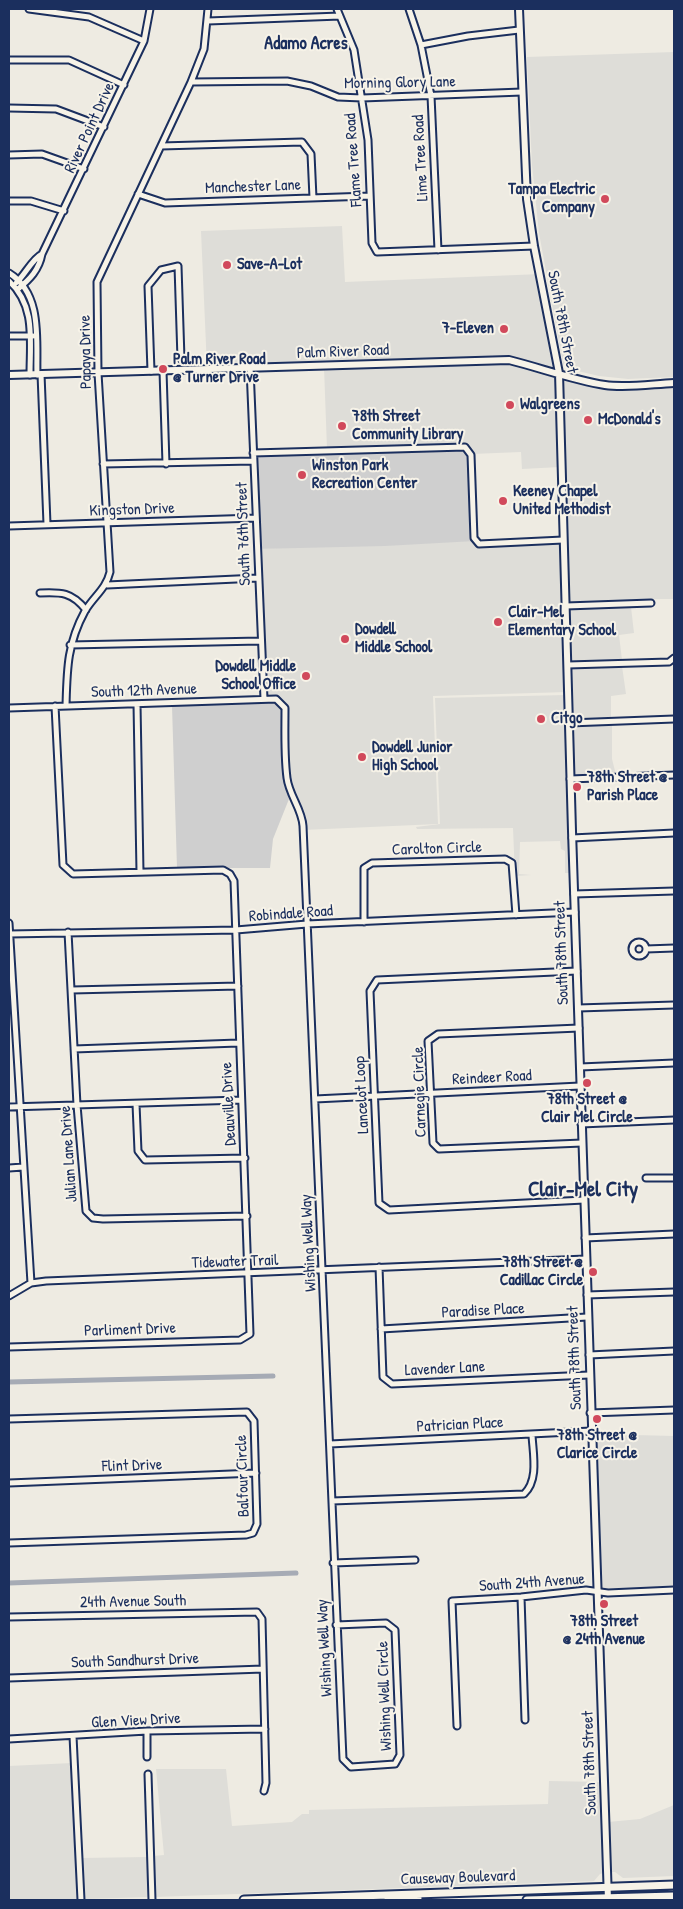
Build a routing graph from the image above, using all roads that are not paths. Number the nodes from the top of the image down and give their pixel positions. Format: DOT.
graph roads {
  1 [pos="29,9"];
  2 [pos="150,9"];
  3 [pos="208,9"];
  4 [pos="337,9"];
  5 [pos="409,9"];
  6 [pos="519,9"];
  7 [pos="340,16"];
  8 [pos="208,21"];
  9 [pos="519,30"];
  10 [pos="144,41"];
  11 [pos="421,45"];
  12 [pos="9,60"];
  13 [pos="191,82"];
  14 [pos="124,85"];
  15 [pos="522,92"];
  16 [pos="431,96"];
  17 [pos="362,98"];
  18 [pos="9,108"];
  19 [pos="104,127"];
  20 [pos="161,146"];
  21 [pos="9,155"];
  22 [pos="84,169"];
  23 [pos="138,194"];
  24 [pos="369,196"];
  25 [pos="313,198"];
  26 [pos="9,201"];
  27 [pos="64,212"];
  28 [pos="534,246"];
  29 [pos="438,250"];
  30 [pos="9,272"];
  31 [pos="9,280"];
  32 [pos="18,285"];
  33 [pos="9,336"];
  34 [pos="33,336"];
  35 [pos="181,359"];
  36 [pos="250,368"];
  37 [pos="151,371"];
  38 [pos="163,371"];
  39 [pos="560,372"];
  40 [pos="98,373"];
  41 [pos="36,374"];
  42 [pos="9,375"];
  43 [pos="674,383"];
  44 [pos="253,453"];
  45 [pos="253,461"];
  46 [pos="103,464"];
  47 [pos="166,464"];
  48 [pos="256,518"];
  49 [pos="47,524"];
  50 [pos="108,524"];
  51 [pos="9,526"];
  52 [pos="563,540"];
  53 [pos="258,578"];
  54 [pos="107,585"];
  55 [pos="40,593"];
  56 [pos="651,603"];
  57 [pos="566,606"];
  58 [pos="86,610"];
  59 [pos="260,640"];
  60 [pos="70,645"];
  61 [pos="674,658"];
  62 [pos="568,665"];
  63 [pos="264,699"];
  64 [pos="137,704"];
  65 [pos="55,706"];
  66 [pos="66,706"];
  67 [pos="9,708"];
  68 [pos="674,719"];
  69 [pos="569,723"];
  70 [pos="285,730"];
  71 [pos="674,775"];
  72 [pos="570,780"];
  73 [pos="674,833"];
  74 [pos="572,838"];
  75 [pos="140,872"];
  76 [pos="674,891"];
  77 [pos="574,894"];
  78 [pos="575,912"];
  79 [pos="516,915"];
  80 [pos="364,922"];
  81 [pos="9,923"];
  82 [pos="307,924"];
  83 [pos="236,930"];
  84 [pos="68,932"];
  85 [pos="9,934"];
  86 [pos="674,948"];
  87 [pos="646,949"];
  88 [pos="577,971"];
  89 [pos="238,986"];
  90 [pos="72,990"];
  91 [pos="674,1005"];
  92 [pos="578,1008"];
  93 [pos="9,1011"];
  94 [pos="15,1011"];
  95 [pos="579,1028"];
  96 [pos="238,1043"];
  97 [pos="74,1049"];
  98 [pos="9,1052"];
  99 [pos="15,1052"];
  100 [pos="674,1063"];
  101 [pos="580,1066"];
  102 [pos="580,1086"];
  103 [pos="431,1093"];
  104 [pos="375,1095"];
  105 [pos="315,1099"];
  106 [pos="241,1100"];
  107 [pos="136,1104"];
  108 [pos="77,1105"];
  109 [pos="9,1107"];
  110 [pos="19,1107"];
  111 [pos="674,1120"];
  112 [pos="581,1124"];
  113 [pos="582,1143"];
  114 [pos="245,1158"];
  115 [pos="23,1167"];
  116 [pos="9,1168"];
  117 [pos="646,1178"];
  118 [pos="674,1178"];
  119 [pos="584,1200"];
  120 [pos="247,1216"];
  121 [pos="674,1234"];
  122 [pos="585,1238"];
  123 [pos="586,1259"];
  124 [pos="379,1267"];
  125 [pos="322,1271"];
  126 [pos="249,1274"];
  127 [pos="31,1283"];
  128 [pos="674,1292"];
  129 [pos="587,1295"];
  130 [pos="9,1296"];
  131 [pos="588,1317"];
  132 [pos="381,1329"];
  133 [pos="250,1334"];
  134 [pos="9,1346"];
  135 [pos="674,1351"];
  136 [pos="589,1355"];
  137 [pos="589,1375"];
  138 [pos="674,1410"];
  139 [pos="590,1413"];
  140 [pos="9,1419"];
  141 [pos="591,1431"];
  142 [pos="532,1435"];
  143 [pos="330,1444"];
  144 [pos="256,1473"];
  145 [pos="9,1483"];
  146 [pos="332,1501"];
  147 [pos="9,1543"];
  148 [pos="414,1560"];
  149 [pos="334,1563"];
  150 [pos="674,1590"];
  151 [pos="597,1592"];
  152 [pos="521,1598"];
  153 [pos="9,1617"];
  154 [pos="336,1625"];
  155 [pos="263,1669"];
  156 [pos="9,1678"];
  157 [pos="525,1720"];
  158 [pos="457,1726"];
  159 [pos="265,1729"];
  160 [pos="147,1731"];
  161 [pos="73,1736"];
  162 [pos="9,1739"];
  163 [pos="147,1757"];
  164 [pos="343,1759"];
  165 [pos="148,1774"];
  166 [pos="264,1791"];
  167 [pos="674,1885"];
  168 [pos="608,1886"];
  169 [pos="459,1892"];
  170 [pos="674,1896"];
  171 [pos="608,1899"];
  172 [pos="81,1900"];
  173 [pos="152,1900"];
  174 [pos="244,1900"];
  175 [pos="388,1900"];
  176 [pos="527,1900"];
  1 -- 10 [label="street"];
  2 -- 10 [label="street, River Point Drive"];
  3 -- 8 [label="street, Papaya Drive"];
  4 -- 7 [label="street, Flame Tree Road"];
  5 -- 11 [label="street, Lime Tree Road"];
  6 -- 9 [label="street, South 78th Street"];
  7 -- 8 [label="street"];
  7 -- 17 [label="street, Flame Tree Road"];
  8 -- 13 [label="street, Papaya Drive"];
  9 -- 11 [label="street"];
  9 -- 15 [label="street, South 78th Street"];
  10 -- 14 [label="street, River Point Drive"];
  11 -- 16 [label="street, Lime Tree Road"];
  12 -- 14 [label="street"];
  13 -- 17 [label="street, Morning Glory Lane"];
  13 -- 20 [label="street, Papaya Drive"];
  14 -- 19 [label="street, River Point Drive"];
  15 -- 16 [label="street, Morning Glory Lane"];
  15 -- 28 [label="street, South 78th Street"];
  16 -- 17 [label="street, Morning Glory Lane"];
  16 -- 29 [label="street, Lime Tree Road"];
  17 -- 24 [label="street, Flame Tree Road"];
  18 -- 19 [label="street"];
  19 -- 22 [label="street, River Point Drive"];
  20 -- 23 [label="street, Papaya Drive"];
  20 -- 25 [label="street"];
  21 -- 22 [label="street"];
  22 -- 27 [label="street, River Point Drive"];
  23 -- 25 [label="street, Manchester Lane"];
  23 -- 40 [label="street, Papaya Drive"];
  24 -- 25 [label="street, Manchester Lane"];
  24 -- 29 [label="street, Flame Tree Road"];
  26 -- 27 [label="street"];
  27 -- 32 [label="street, River Point Drive"];
  28 -- 29 [label="street"];
  28 -- 39 [label="street, South 78th Street"];
  30 -- 32 [label="street"];
  31 -- 32 [label="street"];
  32 -- 34 [label="street"];
  33 -- 34 [label="street"];
  34 -- 41 [label="street"];
  35 -- 37 [label="street"];
  36 -- 38 [label="street, Palm River Road"];
  36 -- 39 [label="street, Palm River Road"];
  36 -- 44 [label="street, South 76th Street"];
  37 -- 38 [label="street, Palm River Road"];
  37 -- 40 [label="street, Palm River Road"];
  38 -- 47 [label="street"];
  39 -- 43 [label="street, Palm River Road"];
  39 -- 52 [label="street, South 78th Street"];
  40 -- 41 [label="street, Palm River Road"];
  40 -- 46 [label="street, Papaya Drive"];
  41 -- 42 [label="street, Palm River Road"];
  41 -- 49 [label="street"];
  44 -- 45 [label="street, South 76th Street"];
  44 -- 52 [label="street"];
  45 -- 47 [label="street"];
  45 -- 48 [label="street, South 76th Street"];
  46 -- 47 [label="street"];
  46 -- 50 [label="street, Papaya Drive"];
  48 -- 50 [label="street, Kingston Drive"];
  48 -- 53 [label="street, South 76th Street"];
  49 -- 50 [label="street, Kingston Drive"];
  49 -- 51 [label="street, Kingston Drive"];
  50 -- 54 [label="street, Papaya Drive"];
  52 -- 57 [label="street, South 78th Street"];
  53 -- 54 [label="street"];
  53 -- 59 [label="street, South 76th Street"];
  54 -- 58 [label="street"];
  55 -- 58 [label="street"];
  56 -- 57 [label="street"];
  57 -- 62 [label="street, South 78th Street"];
  58 -- 60 [label="street"];
  59 -- 60 [label="street"];
  59 -- 63 [label="street, South 76th Street"];
  60 -- 66 [label="street"];
  61 -- 62 [label="street"];
  62 -- 69 [label="street, South 78th Street"];
  63 -- 64 [label="street, South 12th Avenue"];
  63 -- 70 [label="street, South 12th Avenue"];
  64 -- 66 [label="street, South 12th Avenue"];
  64 -- 75 [label="street"];
  65 -- 66 [label="street, South 12th Avenue"];
  65 -- 67 [label="street, South 12th Avenue"];
  65 -- 75 [label="street"];
  68 -- 69 [label="street"];
  69 -- 72 [label="street, South 78th Street"];
  70 -- 82 [label="street, Wishing Well Way"];
  71 -- 72 [label="street"];
  72 -- 74 [label="street, South 78th Street"];
  73 -- 74 [label="street"];
  74 -- 77 [label="street, South 78th Street"];
  75 -- 83 [label="street, Deauville Drive"];
  76 -- 77 [label="street"];
  77 -- 78 [label="street, South 78th Street"];
  78 -- 79 [label="street, Robindale Road"];
  78 -- 88 [label="street, South 78th Street"];
  79 -- 80 [label="street, Robindale Road"];
  79 -- 80 [label="street, Carolton Circle"];
  80 -- 82 [label="street, Robindale Road"];
  81 -- 85 [label="street"];
  82 -- 83 [label="street, Robindale Road"];
  82 -- 105 [label="street, Wishing Well Way"];
  83 -- 84 [label="street, Robindale Road"];
  83 -- 89 [label="street, Deauville Drive"];
  84 -- 85 [label="street, Robindale Road"];
  84 -- 90 [label="street, Julian Lane Drive"];
  85 -- 94 [label="street"];
  86 -- 87 [label="street"];
  88 -- 92 [label="street, South 78th Street"];
  88 -- 104 [label="street, Lancelot Loop"];
  89 -- 90 [label="street"];
  89 -- 96 [label="street, Deauville Drive"];
  90 -- 97 [label="street, Julian Lane Drive"];
  91 -- 92 [label="street"];
  92 -- 95 [label="street, South 78th Street"];
  93 -- 94 [label="street"];
  94 -- 99 [label="street"];
  95 -- 101 [label="street, South 78th Street"];
  95 -- 103 [label="street, Carnegie Circle"];
  96 -- 97 [label="street"];
  96 -- 106 [label="street, Deauville Drive"];
  97 -- 108 [label="street, Julian Lane Drive"];
  98 -- 99 [label="street"];
  99 -- 110 [label="street"];
  100 -- 101 [label="street"];
  101 -- 102 [label="street, South 78th Street"];
  102 -- 103 [label="street, Reindeer Road"];
  102 -- 112 [label="street, South 78th Street"];
  103 -- 104 [label="street, Reindeer Road"];
  103 -- 113 [label="street, Carnegie Circle"];
  104 -- 105 [label="street, Reindeer Road"];
  104 -- 119 [label="street, Lancelot Loop"];
  105 -- 125 [label="street, Wishing Well Way"];
  106 -- 107 [label="street"];
  106 -- 114 [label="street, Deauville Drive"];
  107 -- 108 [label="street"];
  107 -- 114 [label="street"];
  108 -- 110 [label="street"];
  108 -- 120 [label="street, Julian Lane Drive"];
  109 -- 110 [label="street"];
  110 -- 115 [label="street"];
  111 -- 112 [label="street"];
  112 -- 113 [label="street, South 78th Street"];
  113 -- 119 [label="street, South 78th Street"];
  114 -- 120 [label="street, Deauville Drive"];
  115 -- 116 [label="street"];
  115 -- 127 [label="street"];
  117 -- 118 [label="street"];
  119 -- 122 [label="street, South 78th Street"];
  120 -- 126 [label="street, Deauville Drive"];
  121 -- 122 [label="street"];
  122 -- 123 [label="street, South 78th Street"];
  123 -- 124 [label="street, Tidewater Trail"];
  123 -- 129 [label="street, South 78th Street"];
  124 -- 125 [label="street, Tidewater Trail"];
  124 -- 132 [label="street, Lavender Lane"];
  125 -- 126 [label="street, Tidewater Trail"];
  125 -- 143 [label="street, Wishing Well Way"];
  126 -- 127 [label="street, Tidewater Trail"];
  126 -- 133 [label="street, Deauville Drive"];
  127 -- 130 [label="street, Tidewater Trail"];
  128 -- 129 [label="street"];
  129 -- 131 [label="street, South 78th Street"];
  131 -- 132 [label="street, Paradise Place"];
  131 -- 136 [label="street, South 78th Street"];
  132 -- 137 [label="street, Lavender Lane"];
  133 -- 134 [label="street, Parliment Drive"];
  135 -- 136 [label="street"];
  136 -- 137 [label="street, South 78th Street"];
  137 -- 139 [label="street, South 78th Street"];
  138 -- 139 [label="street"];
  139 -- 141 [label="street, South 78th Street"];
  140 -- 144 [label="street, Balfour Circle"];
  141 -- 142 [label="street, Patrician Place"];
  141 -- 151 [label="street, South 78th Street"];
  142 -- 143 [label="street, Patrician Place"];
  142 -- 146 [label="street"];
  143 -- 146 [label="street, Wishing Well Way"];
  144 -- 145 [label="street, Flint Drive"];
  144 -- 147 [label="street, Balfour Circle"];
  146 -- 149 [label="street, Wishing Well Way"];
  148 -- 149 [label="street"];
  149 -- 154 [label="street, Wishing Well Way"];
  150 -- 151 [label="street, South 24th Avenue"];
  151 -- 152 [label="street, South 24th Avenue"];
  151 -- 168 [label="street, South 78th Street"];
  152 -- 157 [label="street"];
  152 -- 158 [label="street, South 24th Avenue"];
  153 -- 155 [label="street, 24th Avenue South"];
  154 -- 164 [label="street, Wishing Well Way"];
  154 -- 164 [label="street, Wishing Well Circle"];
  155 -- 156 [label="street, South Sandhurst Drive"];
  155 -- 159 [label="street"];
  159 -- 160 [label="street, Glen View Drive"];
  159 -- 166 [label="street"];
  160 -- 161 [label="street, Glen View Drive"];
  160 -- 163 [label="street"];
  161 -- 162 [label="street, Glen View Drive"];
  161 -- 172 [label="street"];
  165 -- 173 [label="street"];
  167 -- 168 [label="main road, Causeway Boulevard"];
  168 -- 169 [label="main road, Causeway Boulevard"];
  168 -- 171 [label="street, South 78th Street"];
  169 -- 174 [label="main road, Causeway Boulevard"];
  169 -- 175 [label="main road"];
  170 -- 171 [label="main road, Causeway Boulevard"];
  171 -- 176 [label="main road, Causeway Boulevard"];
}
